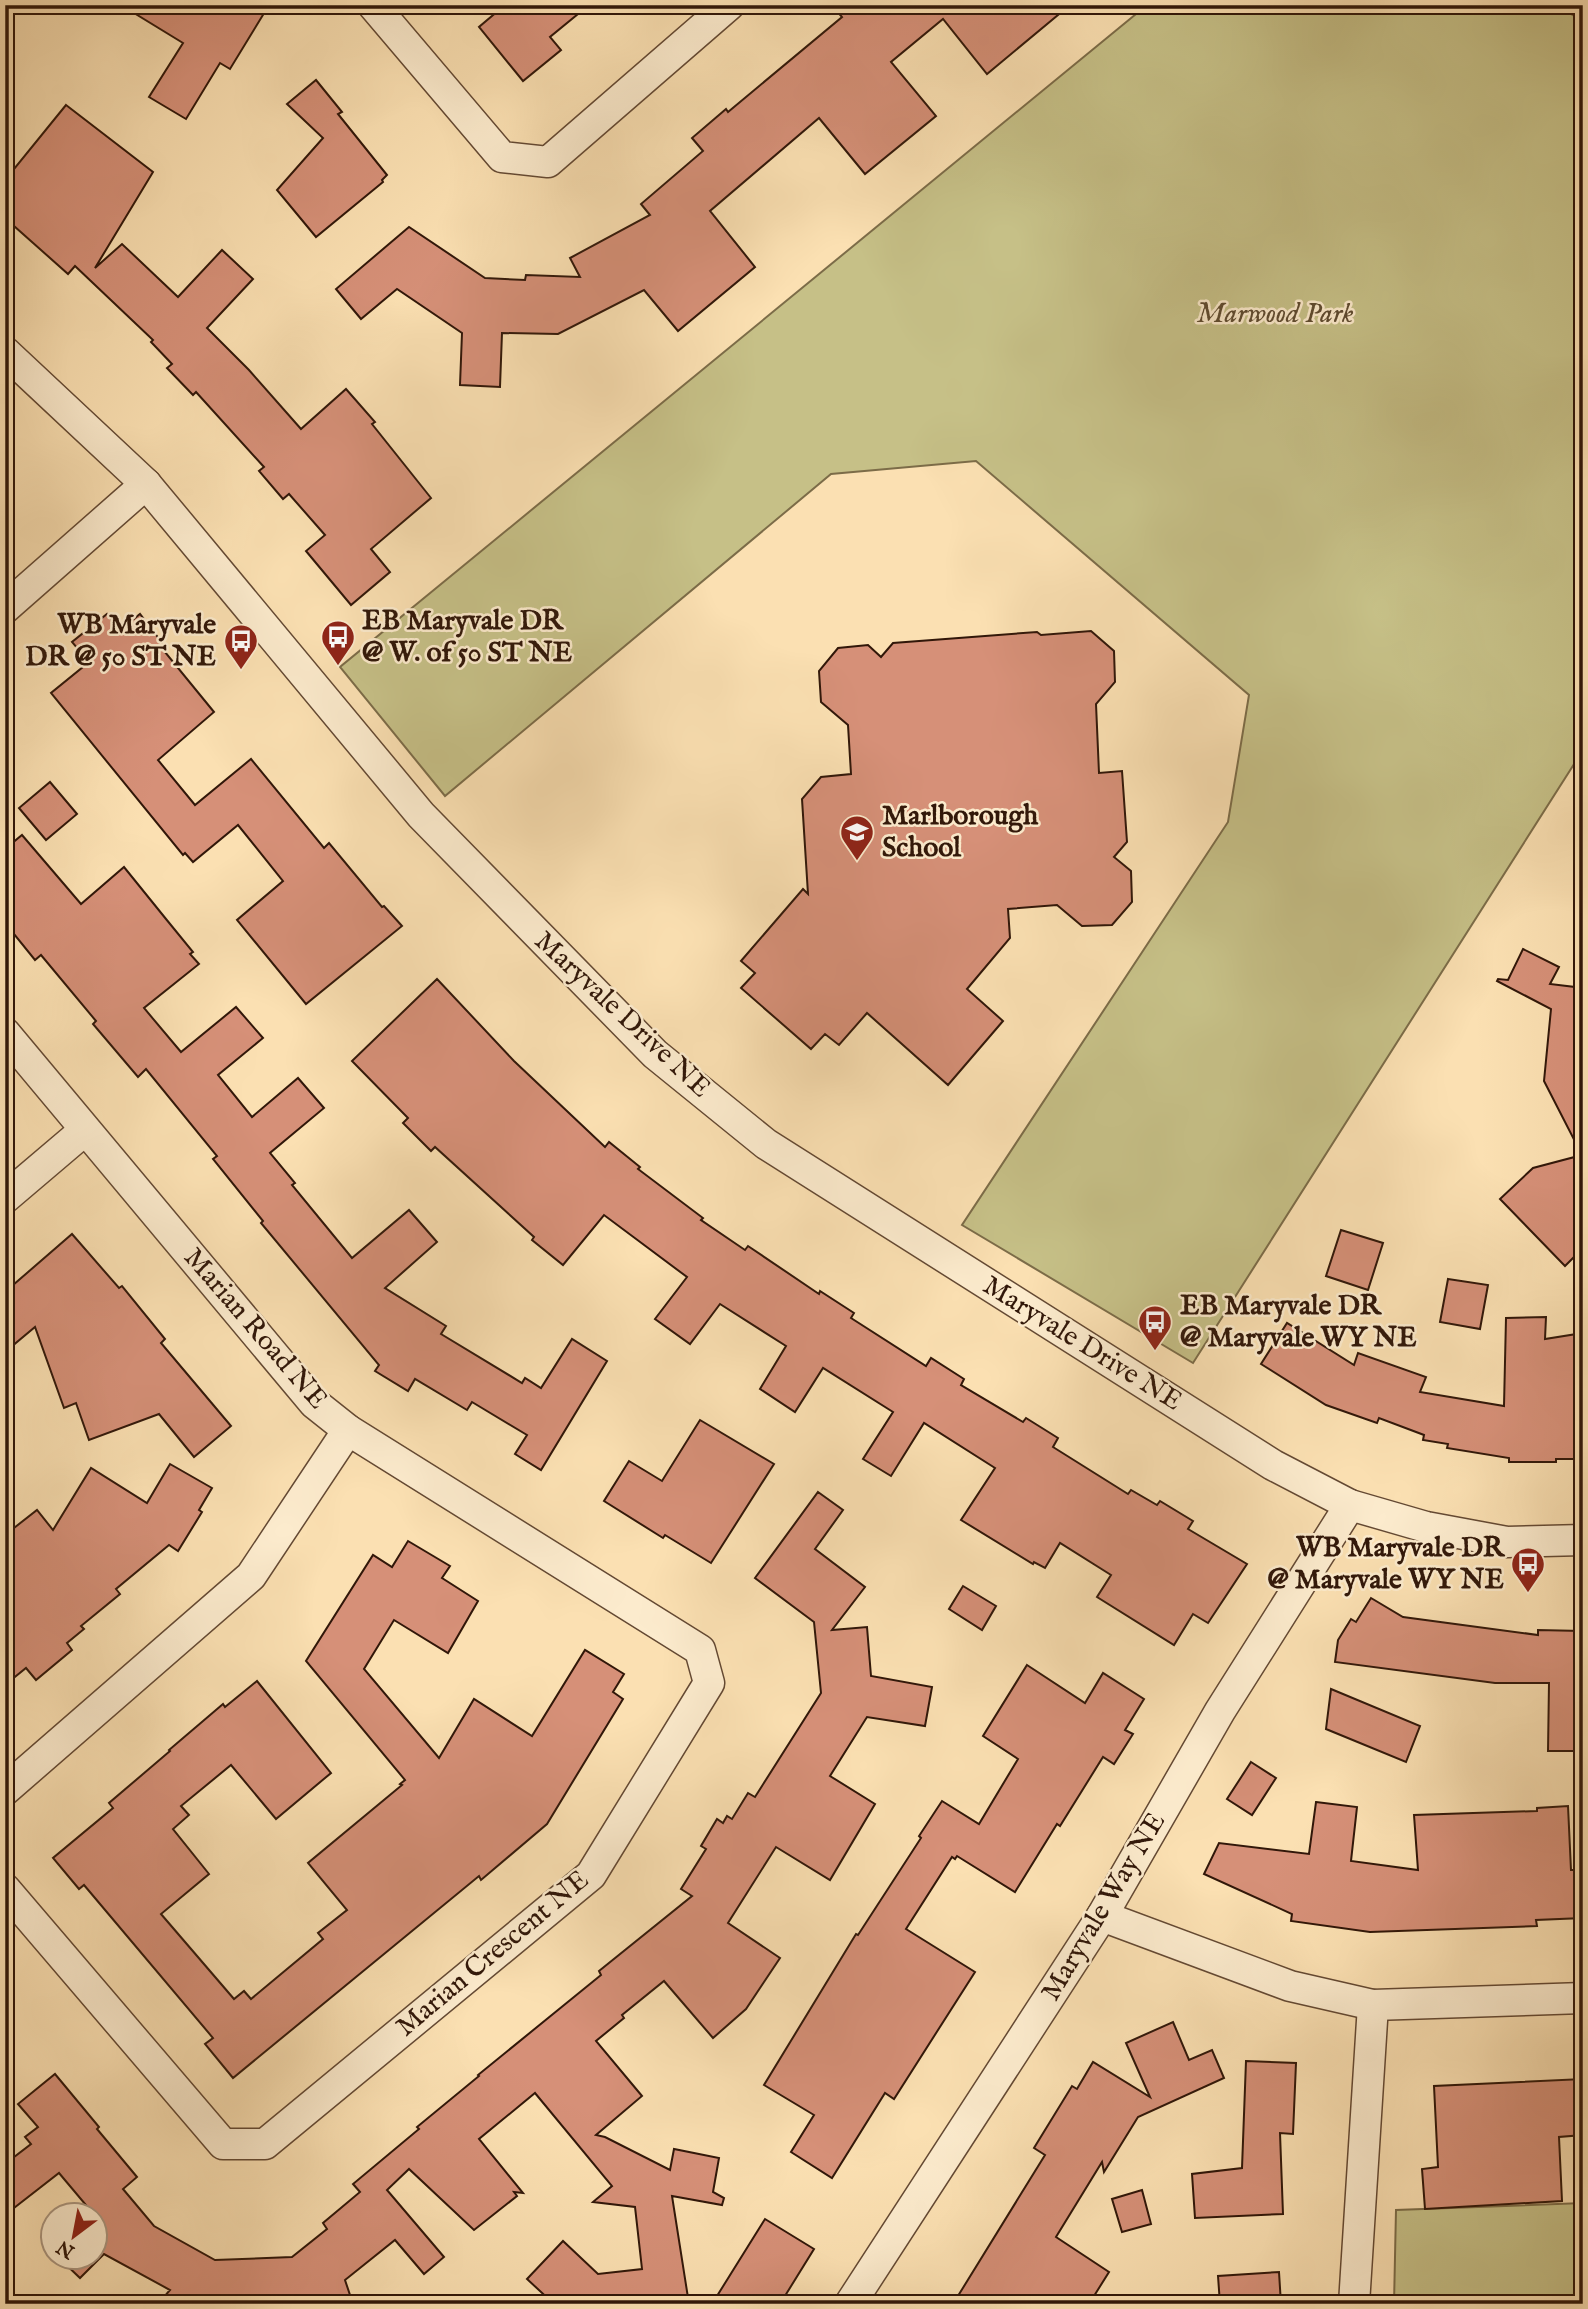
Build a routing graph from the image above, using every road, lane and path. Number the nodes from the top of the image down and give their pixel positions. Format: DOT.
graph roads {
  1 [pos="373,5"];
  2 [pos="729,5"];
  3 [pos="5,352"];
  4 [pos="146,484"];
  5 [pos="5,608"];
  6 [pos="5,1033"];
  7 [pos="85,1130"];
  8 [pos="5,1198"];
  9 [pos="348,1430"];
  10 [pos="1350,1505"];
  11 [pos="1583,1540"];
  12 [pos="5,1790"];
  13 [pos="5,1889"];
  14 [pos="1102,1916"];
  15 [pos="1583,1998"];
  16 [pos="1373,2005"];
  17 [pos="850,2304"];
  18 [pos="1354,2304"];
  1 -- 2 [label="street"];
  3 -- 4 [label="street, Maryvale Drive NE"];
  4 -- 5 [label="street"];
  4 -- 10 [label="street, Maryvale Drive NE"];
  6 -- 7 [label="street, Marian Road NE"];
  7 -- 8 [label="street"];
  7 -- 9 [label="street, Marian Road NE"];
  9 -- 12 [label="street, Marian Road NE"];
  9 -- 13 [label="street, Marian Crescent NE"];
  10 -- 11 [label="street, Maryvale Drive NE"];
  10 -- 14 [label="street, Maryvale Way NE"];
  14 -- 16 [label="street"];
  14 -- 17 [label="street, Maryvale Way NE"];
  15 -- 16 [label="street"];
  16 -- 18 [label="street"];
}
